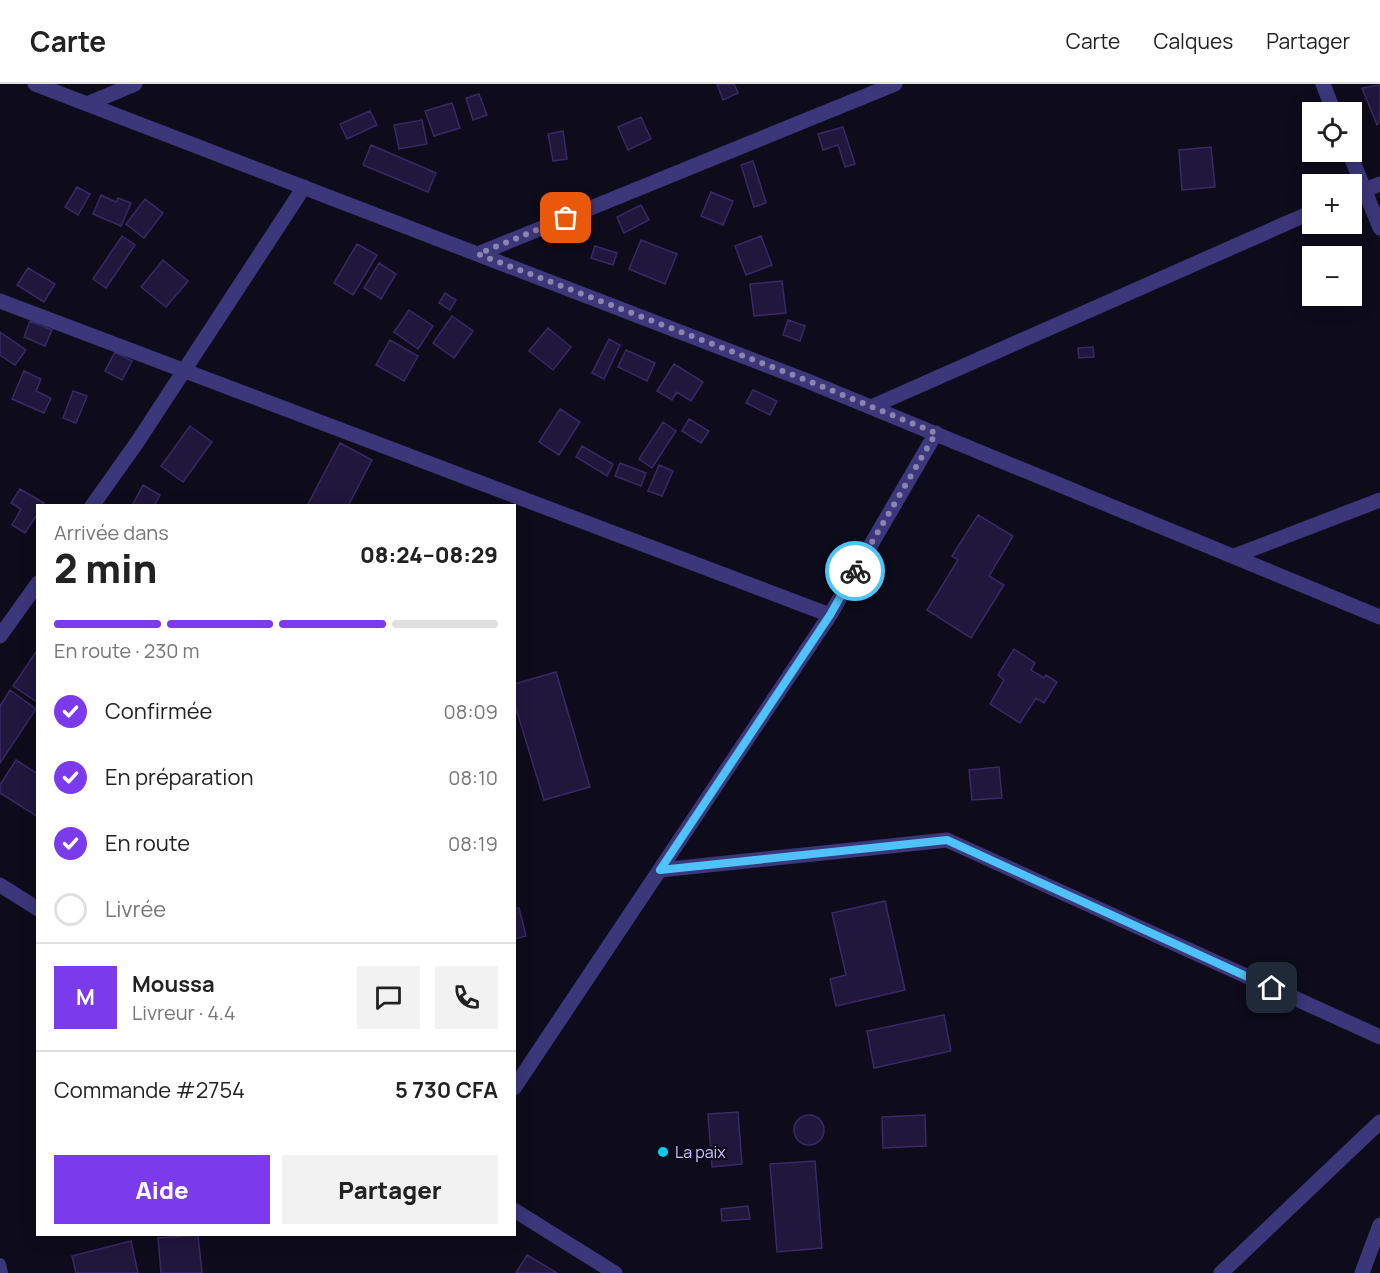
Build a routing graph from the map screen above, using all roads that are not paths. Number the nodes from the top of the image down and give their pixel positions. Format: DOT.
graph roads {
  1 [pos="35,84"];
  2 [pos="135,84"];
  3 [pos="895,84"];
  4 [pos="1323,84"];
  5 [pos="1330,102"];
  6 [pos="87,104"];
  7 [pos="1380,184"];
  8 [pos="304,188"];
  9 [pos="1362,191"];
  10 [pos="1362,199"];
  11 [pos="1302,216"];
  12 [pos="1380,228"];
  13 [pos="478,254"];
  14 [pos="0,301"];
  15 [pos="184,371"];
  16 [pos="871,407"];
  17 [pos="936,433"];
  18 [pos="1380,500"];
  19 [pos="93,504"];
  20 [pos="1234,556"];
  21 [pos="36,586"];
  22 [pos="830,615"];
  23 [pos="1380,617"];
  24 [pos="0,636"];
  25 [pos="660,870"];
  26 [pos="0,885"];
  27 [pos="36,908"];
  28 [pos="1380,1037"];
  29 [pos="516,1085"];
  30 [pos="1380,1122"];
  31 [pos="516,1211"];
  32 [pos="1380,1225"];
  33 [pos="0,1264"];
  34 [pos="3,1273"];
  35 [pos="615,1273"];
  36 [pos="1221,1273"];
  37 [pos="1362,1273"];
  1 -- 6 [label="street"];
  2 -- 6 [label="street"];
  3 -- 13 [label="street"];
  4 -- 5 [label="street"];
  6 -- 8 [label="street"];
  7 -- 9 [label="street"];
  8 -- 13 [label="street"];
  8 -- 15 [label="street"];
  10 -- 12 [label="street"];
  11 -- 16 [label="street"];
  13 -- 16 [label="street"];
  14 -- 15 [label="street"];
  15 -- 19 [label="street"];
  15 -- 22 [label="street"];
  16 -- 17 [label="street"];
  17 -- 20 [label="street"];
  17 -- 22 [label="street"];
  18 -- 20 [label="street"];
  20 -- 23 [label="street"];
  21 -- 24 [label="street"];
  22 -- 25 [label="street"];
  25 -- 28 [label="street"];
  25 -- 29 [label="street"];
  26 -- 27 [label="street"];
  30 -- 36 [label="street"];
  31 -- 35 [label="street"];
  32 -- 37 [label="street"];
  33 -- 34 [label="lane"];
}
